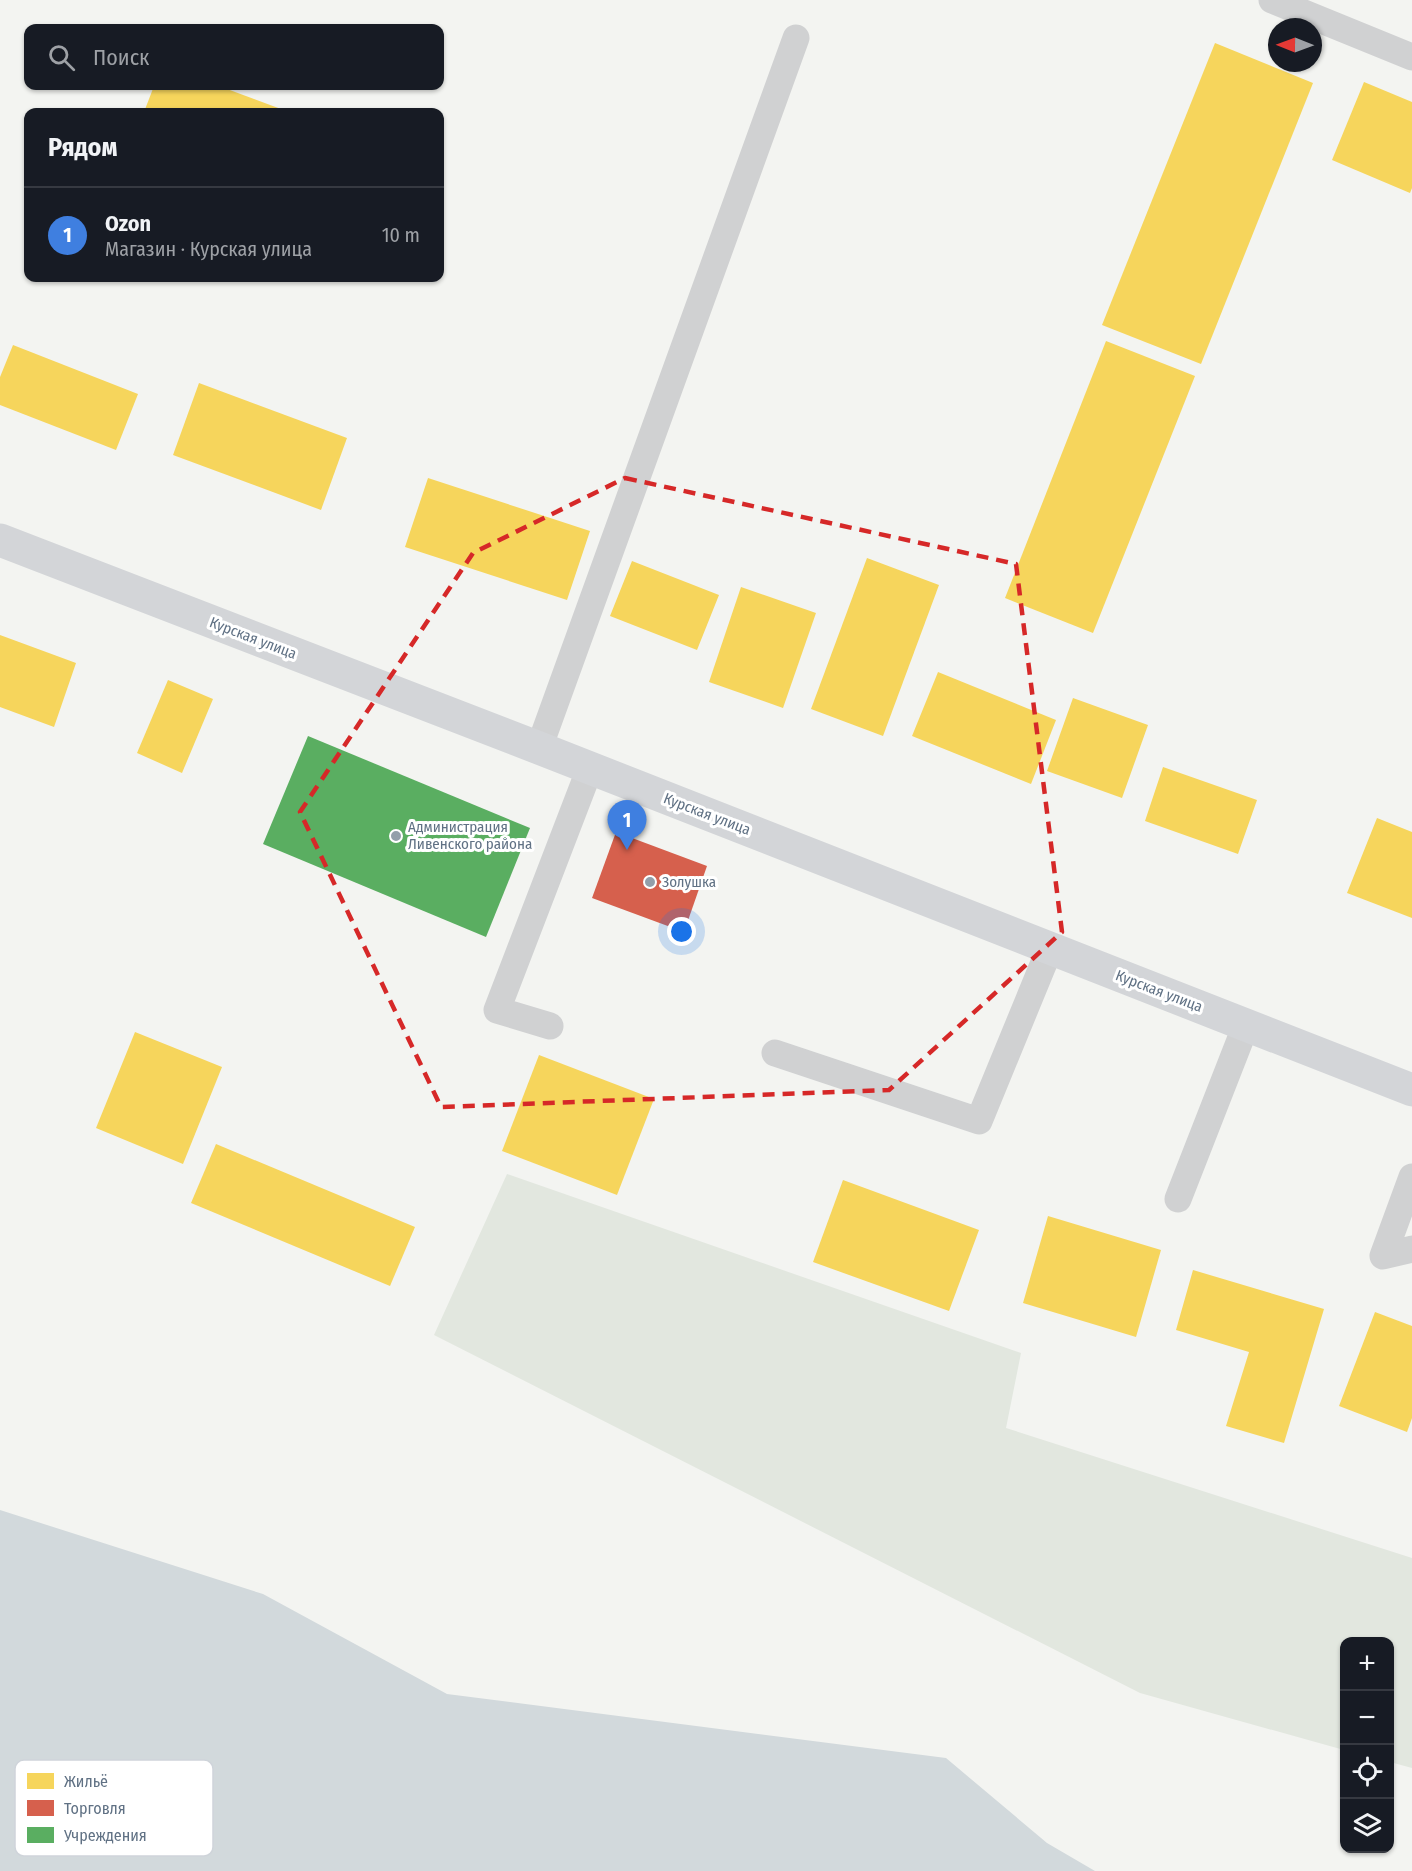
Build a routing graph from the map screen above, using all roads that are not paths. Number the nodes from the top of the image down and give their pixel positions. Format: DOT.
graph roads {
  1 [pos="1272,0"];
  2 [pos="796,38"];
  3 [pos="1412,57"];
  4 [pos="0,540"];
  5 [pos="539,748"];
  6 [pos="590,768"];
  7 [pos="1050,948"];
  8 [pos="1246,1025"];
  9 [pos="550,1026"];
  10 [pos="775,1053"];
  11 [pos="1412,1090"];
  12 [pos="1412,1177"];
  13 [pos="1178,1198"];
  14 [pos="1412,1249"];
  1 -- 3 [label="lane"];
  2 -- 5 [label="lane"];
  4 -- 5 [label="street, Курская улица"];
  5 -- 6 [label="street, Курская улица"];
  6 -- 7 [label="street, Курская улица"];
  6 -- 9 [label="lane"];
  7 -- 8 [label="street, Курская улица"];
  7 -- 10 [label="lane"];
  8 -- 11 [label="street, Курская улица"];
  8 -- 13 [label="lane"];
  12 -- 14 [label="lane"];
}
